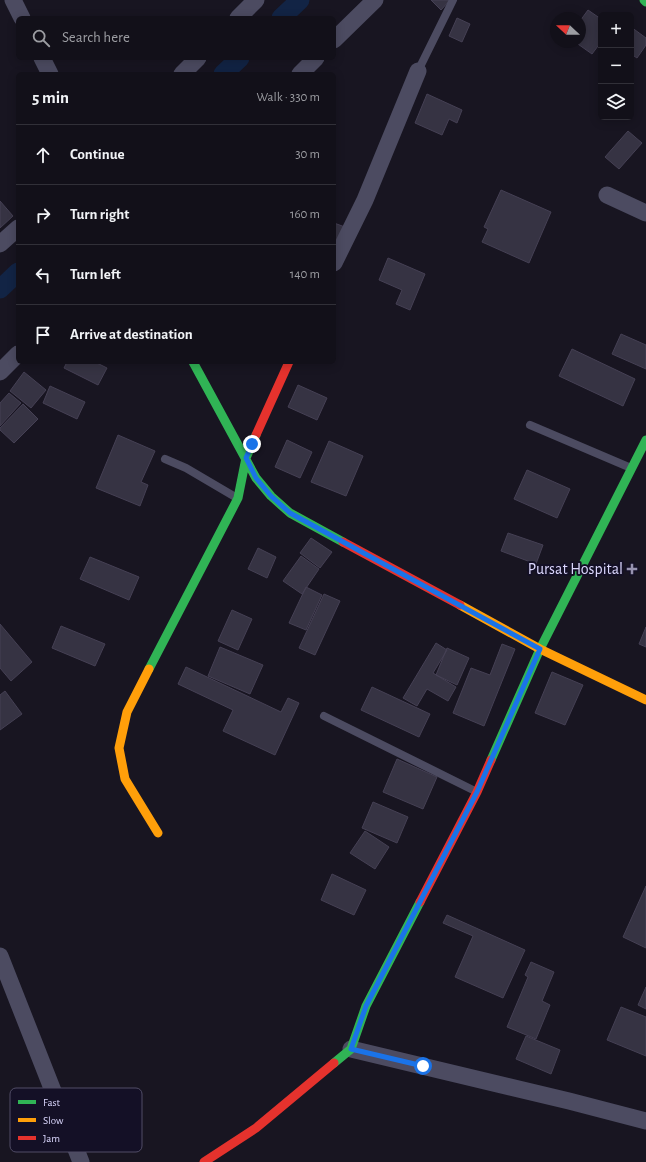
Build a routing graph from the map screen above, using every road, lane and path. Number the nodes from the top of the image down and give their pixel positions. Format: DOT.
graph roads {
  1 [pos="13,0"];
  2 [pos="256,0"];
  3 [pos="375,0"];
  4 [pos="453,0"];
  5 [pos="644,0"];
  6 [pos="646,2"];
  7 [pos="21,16"];
  8 [pos="240,16"];
  9 [pos="336,38"];
  10 [pos="43,60"];
  11 [pos="196,60"];
  12 [pos="314,60"];
  13 [pos="418,71"];
  14 [pos="49,72"];
  15 [pos="184,72"];
  16 [pos="302,72"];
  17 [pos="608,195"];
  18 [pos="646,213"];
  19 [pos="16,230"];
  20 [pos="0,244"];
  21 [pos="336,259"];
  22 [pos="16,356"];
  23 [pos="194,364"];
  24 [pos="288,364"];
  25 [pos="0,372"];
  26 [pos="530,425"];
  27 [pos="646,440"];
  28 [pos="246,458"];
  29 [pos="165,460"];
  30 [pos="632,468"];
  31 [pos="238,498"];
  32 [pos="540,649"];
  33 [pos="646,700"];
  34 [pos="324,716"];
  35 [pos="477,792"];
  36 [pos="158,833"];
  37 [pos="0,956"];
  38 [pos="351,1049"];
  39 [pos="52,1088"];
  40 [pos="646,1120"];
  41 [pos="77,1152"];
  42 [pos="81,1162"];
  43 [pos="204,1162"];
  1 -- 7 [label="street"];
  2 -- 8 [label="street"];
  3 -- 9 [label="street"];
  4 -- 13 [label="lane"];
  5 -- 6 [label="street"];
  10 -- 14 [label="street"];
  11 -- 15 [label="street"];
  12 -- 16 [label="street"];
  13 -- 21 [label="street"];
  17 -- 18 [label="street"];
  19 -- 20 [label="street"];
  22 -- 25 [label="street"];
  23 -- 28 [label="street"];
  24 -- 28 [label="street"];
  26 -- 30 [label="lane"];
  27 -- 30 [label="street"];
  28 -- 31 [label="street"];
  28 -- 32 [label="street"];
  29 -- 31 [label="lane"];
  30 -- 32 [label="street"];
  31 -- 36 [label="street"];
  32 -- 33 [label="street"];
  32 -- 35 [label="street"];
  34 -- 35 [label="lane"];
  35 -- 38 [label="street"];
  37 -- 39 [label="street"];
  38 -- 40 [label="street"];
  38 -- 43 [label="street"];
  41 -- 42 [label="street"];
}
